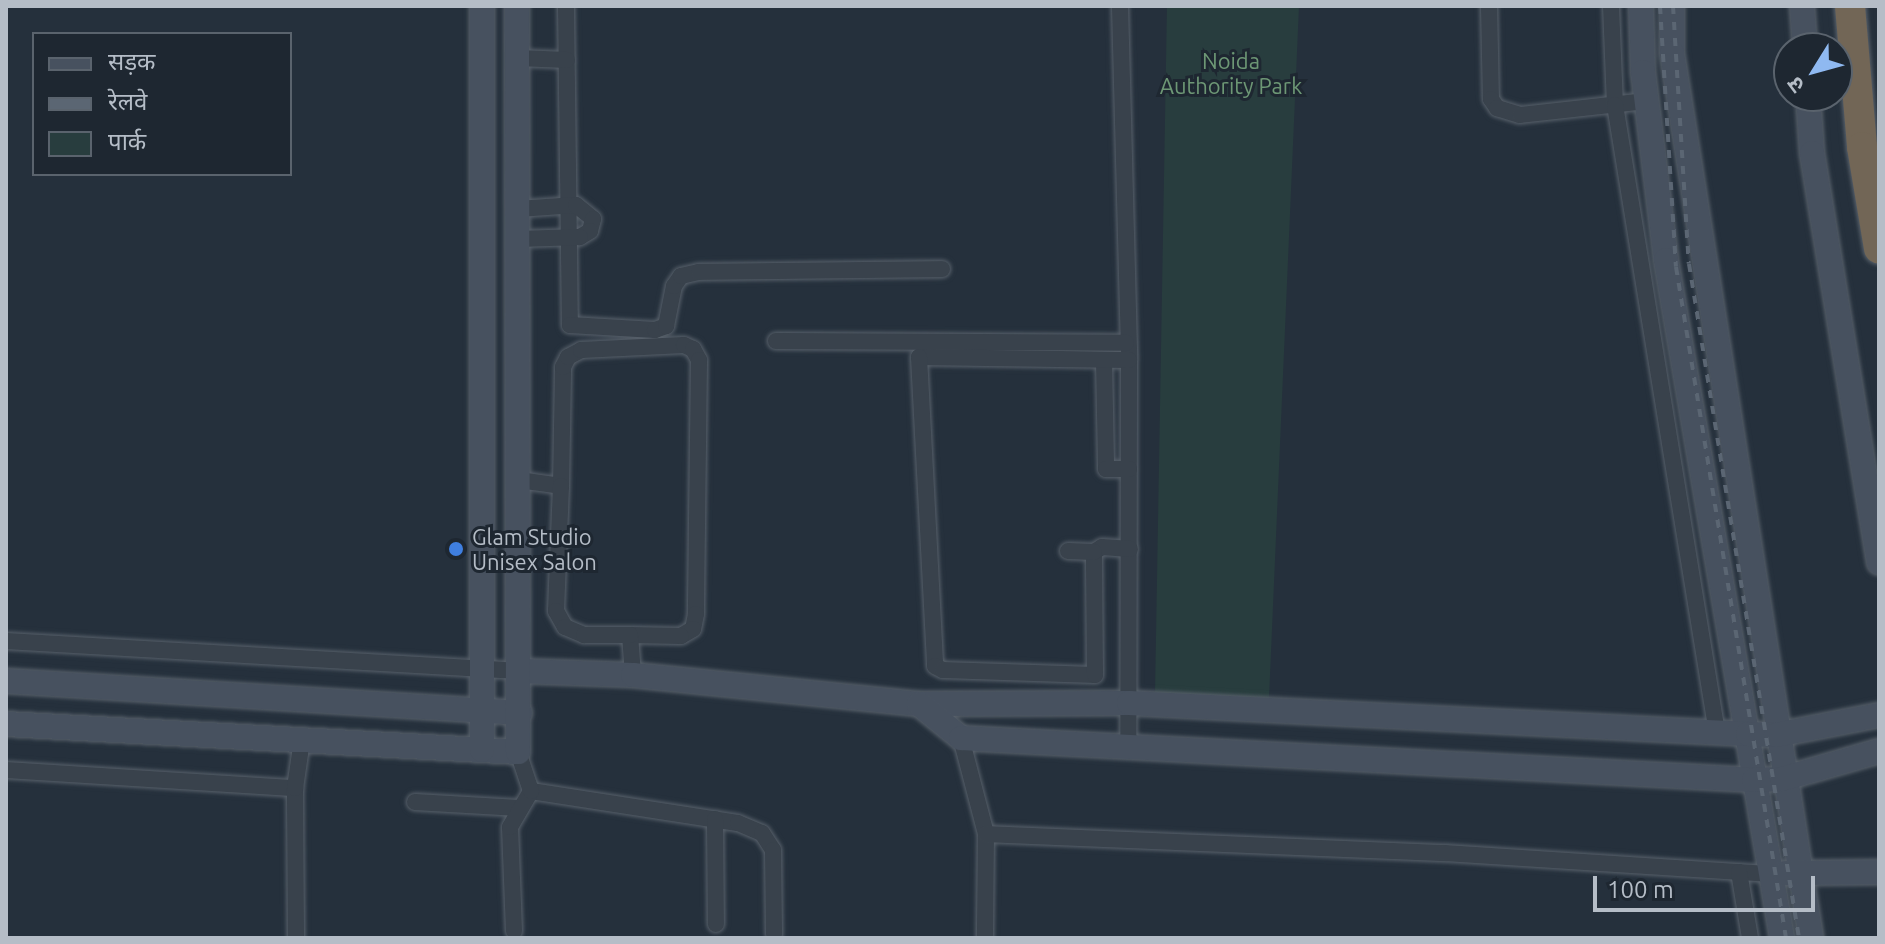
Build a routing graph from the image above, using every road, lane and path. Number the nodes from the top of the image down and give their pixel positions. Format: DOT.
graph roads {
  1 [pos="482,6"];
  2 [pos="517,6"];
  3 [pos="566,6"];
  4 [pos="1120,6"];
  5 [pos="1489,6"];
  6 [pos="1611,6"];
  7 [pos="1641,6"];
  8 [pos="1672,6"];
  9 [pos="1802,6"];
  10 [pos="1850,6"];
  11 [pos="1804,32"];
  12 [pos="518,58"];
  13 [pos="567,60"];
  14 [pos="1647,101"];
  15 [pos="1615,105"];
  16 [pos="1809,112"];
  17 [pos="566,204"];
  18 [pos="518,209"];
  19 [pos="566,238"];
  20 [pos="518,239"];
  21 [pos="1879,249"];
  22 [pos="942,269"];
  23 [pos="776,341"];
  24 [pos="1126,343"];
  25 [pos="1104,360"];
  26 [pos="1129,360"];
  27 [pos="1129,469"];
  28 [pos="519,480"];
  29 [pos="561,486"];
  30 [pos="1130,549"];
  31 [pos="1068,551"];
  32 [pos="1094,552"];
  33 [pos="1879,563"];
  34 [pos="630,635"];
  35 [pos="6,641"];
  36 [pos="483,669"];
  37 [pos="520,671"];
  38 [pos="633,675"];
  39 [pos="6,681"];
  40 [pos="964,701"];
  41 [pos="1129,703"];
  42 [pos="919,704"];
  43 [pos="482,710"];
  44 [pos="520,713"];
  45 [pos="1879,715"];
  46 [pos="6,724"];
  47 [pos="1717,733"];
  48 [pos="1748,734"];
  49 [pos="1776,735"];
  50 [pos="961,738"];
  51 [pos="302,740"];
  52 [pos="1128,749"];
  53 [pos="482,750"];
  54 [pos="1879,751"];
  55 [pos="518,752"];
  56 [pos="6,770"];
  57 [pos="1782,779"];
  58 [pos="1754,780"];
  59 [pos="295,788"];
  60 [pos="531,791"];
  61 [pos="415,802"];
  62 [pos="519,808"];
  63 [pos="715,819"];
  64 [pos="986,834"];
  65 [pos="1800,871"];
  66 [pos="1739,872"];
  67 [pos="1879,872"];
  68 [pos="1771,874"];
  69 [pos="716,924"];
  70 [pos="514,931"];
  71 [pos="774,934"];
  72 [pos="296,938"];
  73 [pos="985,938"];
  74 [pos="1750,938"];
  75 [pos="1782,938"];
  76 [pos="1811,938"];
  1 -- 36 [label="street"];
  2 -- 12 [label="street"];
  3 -- 13 [label="street"];
  4 -- 24 [label="street"];
  5 -- 15 [label="street"];
  6 -- 15 [label="street"];
  7 -- 14 [label="street"];
  8 -- 49 [label="street"];
  9 -- 11 [label="street"];
  10 -- 21 [label="highway"];
  12 -- 13 [label="street"];
  12 -- 18 [label="street"];
  13 -- 17 [label="street"];
  14 -- 15 [label="street"];
  14 -- 48 [label="street"];
  15 -- 47 [label="street"];
  16 -- 33 [label="street"];
  17 -- 18 [label="street"];
  17 -- 19 [label="street"];
  17 -- 19 [label="street"];
  18 -- 20 [label="street"];
  19 -- 20 [label="street"];
  19 -- 22 [label="street"];
  20 -- 28 [label="street"];
  23 -- 24 [label="street"];
  24 -- 26 [label="street"];
  25 -- 26 [label="street"];
  25 -- 27 [label="street"];
  25 -- 32 [label="street"];
  26 -- 27 [label="street"];
  27 -- 30 [label="street"];
  28 -- 29 [label="street"];
  28 -- 37 [label="street"];
  29 -- 34 [label="street"];
  29 -- 34 [label="street"];
  30 -- 32 [label="street"];
  30 -- 41 [label="street"];
  31 -- 32 [label="street"];
  34 -- 38 [label="street"];
  35 -- 36 [label="street"];
  36 -- 37 [label="street"];
  36 -- 43 [label="street"];
  37 -- 38 [label="street"];
  37 -- 44 [label="street"];
  38 -- 42 [label="street"];
  39 -- 43 [label="street"];
  40 -- 41 [label="street"];
  40 -- 42 [label="street"];
  40 -- 50 [label="street"];
  41 -- 47 [label="street"];
  41 -- 52 [label="street"];
  42 -- 50 [label="street"];
  43 -- 44 [label="street"];
  43 -- 53 [label="street"];
  44 -- 55 [label="street"];
  45 -- 49 [label="street"];
  46 -- 51 [label="street"];
  47 -- 48 [label="street"];
  48 -- 49 [label="street"];
  48 -- 58 [label="street"];
  49 -- 57 [label="street"];
  50 -- 52 [label="street"];
  50 -- 64 [label="street"];
  51 -- 53 [label="street"];
  51 -- 59 [label="street"];
  52 -- 58 [label="street"];
  53 -- 55 [label="street"];
  54 -- 57 [label="street"];
  55 -- 60 [label="street"];
  56 -- 59 [label="street"];
  57 -- 58 [label="street"];
  57 -- 65 [label="street"];
  58 -- 68 [label="street"];
  59 -- 72 [label="street"];
  60 -- 62 [label="street"];
  60 -- 63 [label="street"];
  61 -- 62 [label="street"];
  62 -- 70 [label="street"];
  63 -- 69 [label="street"];
  63 -- 71 [label="street"];
  64 -- 66 [label="street"];
  64 -- 73 [label="street"];
  65 -- 67 [label="street"];
  65 -- 68 [label="street"];
  65 -- 76 [label="street"];
  66 -- 68 [label="street"];
  66 -- 74 [label="street"];
  68 -- 75 [label="street"];
}
